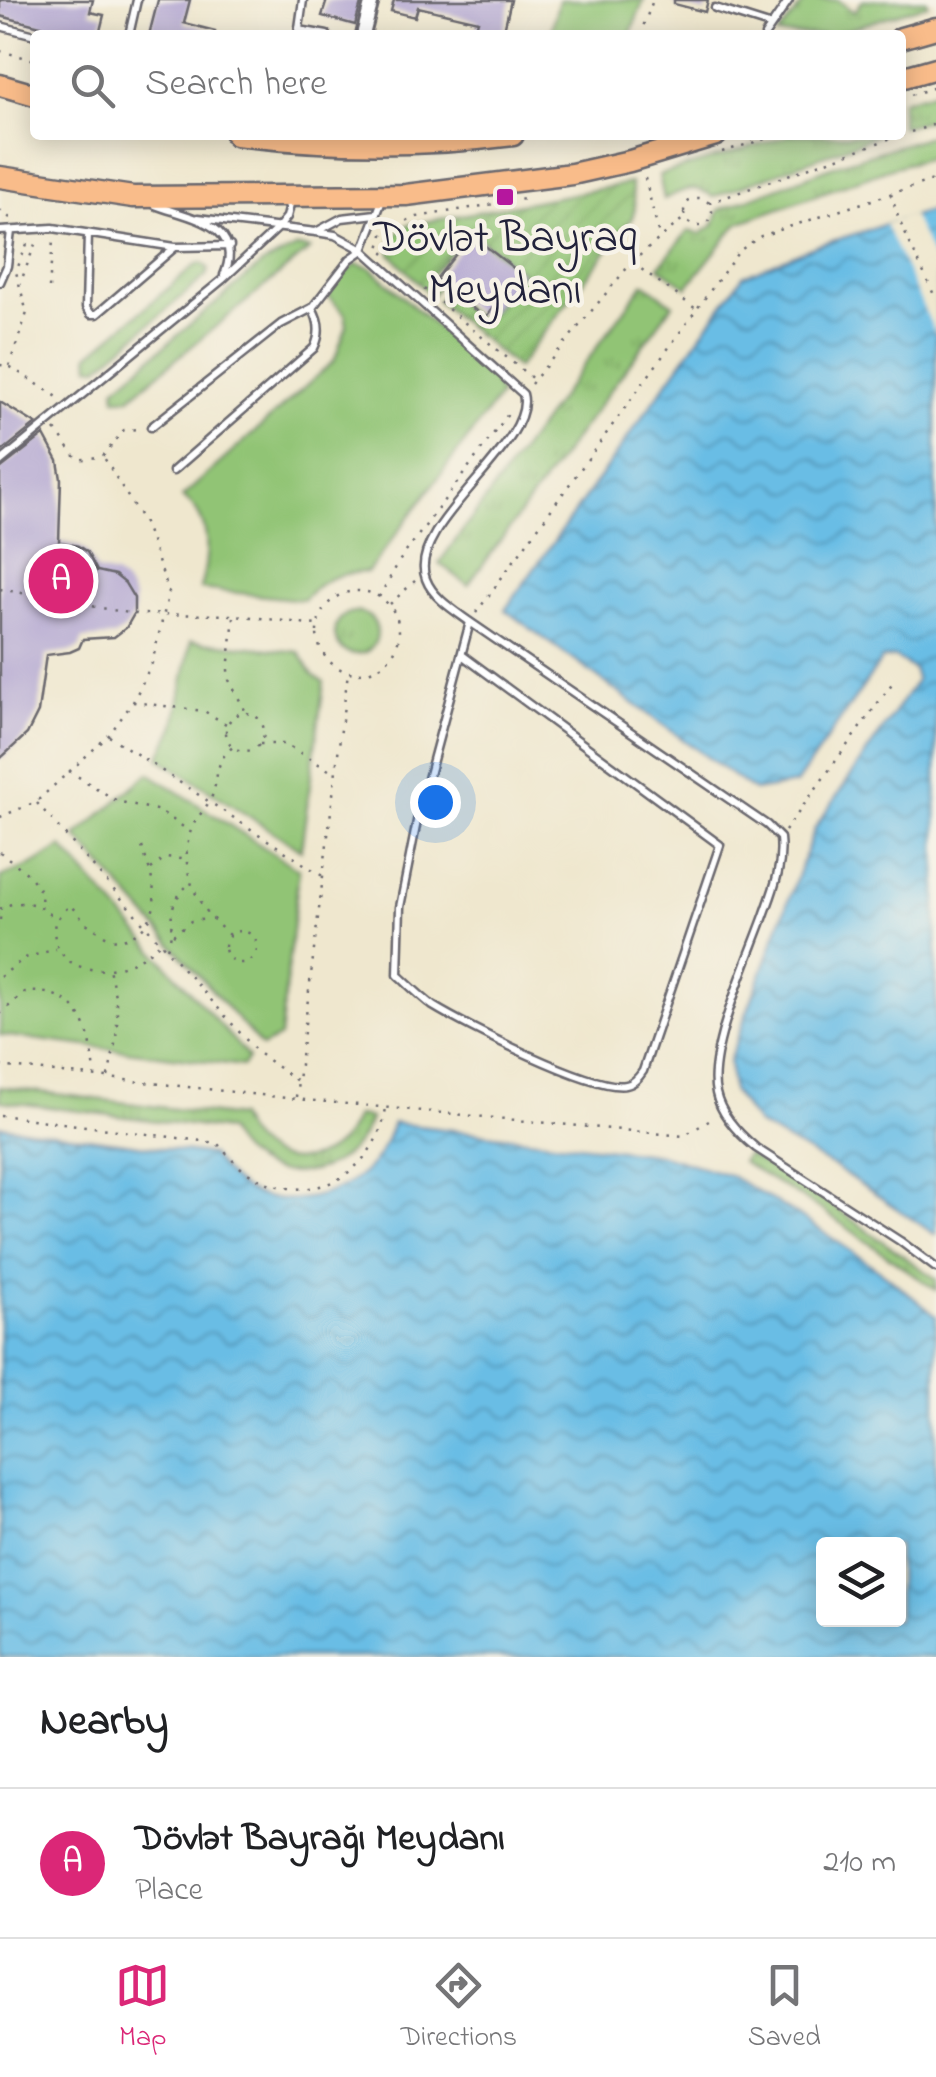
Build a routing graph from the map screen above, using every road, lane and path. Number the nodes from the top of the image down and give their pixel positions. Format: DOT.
graph roads {
  1 [pos="137,0"];
  2 [pos="303,0"];
  3 [pos="372,0"];
  4 [pos="653,0"];
  5 [pos="789,0"];
  6 [pos="715,8"];
  7 [pos="0,26"];
  8 [pos="769,26"];
  9 [pos="936,28"];
  10 [pos="130,30"];
  11 [pos="298,30"];
  12 [pos="364,30"];
  13 [pos="642,30"];
  14 [pos="767,30"];
  15 [pos="30,34"];
  16 [pos="906,37"];
  17 [pos="0,51"];
  18 [pos="30,59"];
  19 [pos="936,68"];
  20 [pos="906,77"];
  21 [pos="0,87"];
  22 [pos="936,87"];
  23 [pos="30,94"];
  24 [pos="906,96"];
  25 [pos="936,124"];
  26 [pos="906,133"];
  27 [pos="341,140"];
  28 [pos="445,140"];
  29 [pos="699,140"];
  30 [pos="761,140"];
  31 [pos="886,140"];
  32 [pos="707,156"];
  33 [pos="653,172"];
  34 [pos="0,176"];
  35 [pos="635,178"];
  36 [pos="645,178"];
  37 [pos="936,179"];
  38 [pos="890,193"];
  39 [pos="538,196"];
  40 [pos="133,197"];
  41 [pos="292,197"];
  42 [pos="710,203"];
  43 [pos="380,205"];
  44 [pos="0,210"];
  45 [pos="685,217"];
  46 [pos="198,218"];
  47 [pos="20,228"];
  48 [pos="278,228"];
  49 [pos="0,231"];
  50 [pos="11,231"];
  51 [pos="316,232"];
  52 [pos="88,234"];
  53 [pos="38,238"];
  54 [pos="660,238"];
  55 [pos="53,241"];
  56 [pos="230,246"];
  57 [pos="175,248"];
  58 [pos="363,250"];
  59 [pos="386,256"];
  60 [pos="632,262"];
  61 [pos="23,276"];
  62 [pos="222,280"];
  63 [pos="0,282"];
  64 [pos="421,287"];
  65 [pos="49,288"];
  66 [pos="936,299"];
  67 [pos="312,308"];
  68 [pos="696,309"];
  69 [pos="0,364"];
  70 [pos="9,366"];
  71 [pos="534,380"];
  72 [pos="523,394"];
  73 [pos="64,401"];
  74 [pos="152,428"];
  75 [pos="60,435"];
  76 [pos="103,456"];
  77 [pos="0,462"];
  78 [pos="173,471"];
  79 [pos="424,577"];
  80 [pos="0,589"];
  81 [pos="380,597"];
  82 [pos="389,606"];
  83 [pos="166,613"];
  84 [pos="235,615"];
  85 [pos="470,622"];
  86 [pos="317,625"];
  87 [pos="462,655"];
  88 [pos="348,672"];
  89 [pos="896,678"];
  90 [pos="134,702"];
  91 [pos="247,714"];
  92 [pos="228,725"];
  93 [pos="108,736"];
  94 [pos="259,744"];
  95 [pos="232,746"];
  96 [pos="69,771"];
  97 [pos="336,775"];
  98 [pos="210,801"];
  99 [pos="36,802"];
  100 [pos="0,817"];
  101 [pos="190,832"];
  102 [pos="780,838"];
  103 [pos="142,846"];
  104 [pos="0,852"];
  105 [pos="187,860"];
  106 [pos="150,870"];
  107 [pos="325,878"];
  108 [pos="191,883"];
  109 [pos="41,906"];
  110 [pos="211,919"];
  111 [pos="0,920"];
  112 [pos="54,921"];
  113 [pos="146,926"];
  114 [pos="172,935"];
  115 [pos="230,936"];
  116 [pos="161,943"];
  117 [pos="56,949"];
  118 [pos="166,950"];
  119 [pos="109,969"];
  120 [pos="0,977"];
  121 [pos="0,1014"];
  122 [pos="0,1066"];
  123 [pos="95,1076"];
  124 [pos="108,1078"];
  125 [pos="298,1082"];
  126 [pos="296,1100"];
  127 [pos="386,1108"];
  128 [pos="724,1112"];
  129 [pos="0,1115"];
  130 [pos="936,1268"];
  1 -- 10 [label="lane"];
  2 -- 11 [label="lane"];
  3 -- 12 [label="street"];
  4 -- 13 [label="path"];
  5 -- 8 [label="lane"];
  6 -- 8 [label="lane"];
  7 -- 15 [label="lane"];
  8 -- 14 [label="lane"];
  9 -- 16 [label="highway"];
  17 -- 18 [label="path"];
  19 -- 20 [label="highway"];
  21 -- 23 [label="highway"];
  22 -- 24 [label="path"];
  25 -- 26 [label="path"];
  27 -- 28 [label="highway"];
  29 -- 43 [label="highway"];
  30 -- 32 [label="path"];
  31 -- 42 [label="path"];
  33 -- 35 [label="path"];
  34 -- 40 [label="highway"];
  36 -- 54 [label="path"];
  37 -- 38 [label="path"];
  38 -- 66 [label="path"];
  38 -- 68 [label="path"];
  39 -- 59 [label="path"];
  40 -- 41 [label="highway"];
  40 -- 46 [label="lane"];
  41 -- 43 [label="highway"];
  41 -- 48 [label="lane"];
  42 -- 45 [label="path"];
  42 -- 45 [label="path"];
  43 -- 51 [label="lane"];
  43 -- 58 [label="lane"];
  44 -- 47 [label="path"];
  45 -- 54 [label="path"];
  46 -- 48 [label="lane"];
  46 -- 56 [label="lane"];
  47 -- 50 [label="lane"];
  47 -- 52 [label="lane"];
  47 -- 70 [label="path"];
  48 -- 51 [label="lane"];
  48 -- 62 [label="lane"];
  49 -- 50 [label="lane"];
  50 -- 63 [label="lane"];
  51 -- 58 [label="lane"];
  52 -- 57 [label="lane"];
  52 -- 57 [label="lane"];
  53 -- 61 [label="path"];
  54 -- 60 [label="path"];
  55 -- 65 [label="path"];
  56 -- 57 [label="lane"];
  56 -- 62 [label="lane"];
  58 -- 67 [label="lane"];
  58 -- 72 [label="lane"];
  60 -- 68 [label="path"];
  60 -- 71 [label="path"];
  62 -- 77 [label="lane"];
  64 -- 71 [label="path"];
  67 -- 74 [label="lane"];
  67 -- 78 [label="lane"];
  68 -- 85 [label="path"];
  69 -- 70 [label="path"];
  70 -- 73 [label="path"];
  71 -- 72 [label="path"];
  72 -- 79 [label="lane"];
  72 -- 81 [label="path"];
  74 -- 76 [label="path"];
  75 -- 76 [label="path"];
  76 -- 83 [label="path"];
  79 -- 82 [label="path"];
  79 -- 85 [label="lane"];
  80 -- 83 [label="path"];
  81 -- 82 [label="path"];
  81 -- 86 [label="path"];
  82 -- 88 [label="path"];
  83 -- 84 [label="path"];
  83 -- 90 [label="path"];
  84 -- 86 [label="path"];
  84 -- 91 [label="path"];
  85 -- 87 [label="lane"];
  85 -- 102 [label="lane"];
  86 -- 88 [label="path"];
  87 -- 87 [label="lane"];
  88 -- 97 [label="path"];
  89 -- 102 [label="path"];
  90 -- 92 [label="path"];
  90 -- 93 [label="path"];
  91 -- 92 [label="path"];
  91 -- 94 [label="path"];
  92 -- 95 [label="path"];
  93 -- 96 [label="path"];
  93 -- 98 [label="path"];
  94 -- 95 [label="path"];
  94 -- 97 [label="path"];
  95 -- 98 [label="path"];
  96 -- 99 [label="path"];
  96 -- 101 [label="path"];
  97 -- 107 [label="path"];
  98 -- 101 [label="path"];
  98 -- 107 [label="path"];
  99 -- 100 [label="path"];
  99 -- 113 [label="path"];
  101 -- 105 [label="path"];
  102 -- 128 [label="lane"];
  103 -- 106 [label="path"];
  104 -- 109 [label="path"];
  105 -- 106 [label="path"];
  105 -- 108 [label="path"];
  106 -- 113 [label="path"];
  107 -- 125 [label="path"];
  108 -- 110 [label="path"];
  108 -- 114 [label="path"];
  109 -- 111 [label="path"];
  109 -- 112 [label="path"];
  110 -- 114 [label="path"];
  110 -- 115 [label="path"];
  112 -- 113 [label="path"];
  112 -- 117 [label="path"];
  113 -- 116 [label="path"];
  114 -- 118 [label="path"];
  115 -- 115 [label="path"];
  116 -- 118 [label="path"];
  116 -- 119 [label="path"];
  117 -- 119 [label="path"];
  117 -- 120 [label="path"];
  118 -- 125 [label="path"];
  119 -- 124 [label="path"];
  121 -- 123 [label="path"];
  122 -- 123 [label="path"];
  123 -- 124 [label="path"];
  124 -- 126 [label="path"];
  125 -- 126 [label="path"];
  126 -- 127 [label="path"];
  127 -- 128 [label="path"];
  127 -- 129 [label="path"];
  128 -- 130 [label="lane"];
}
